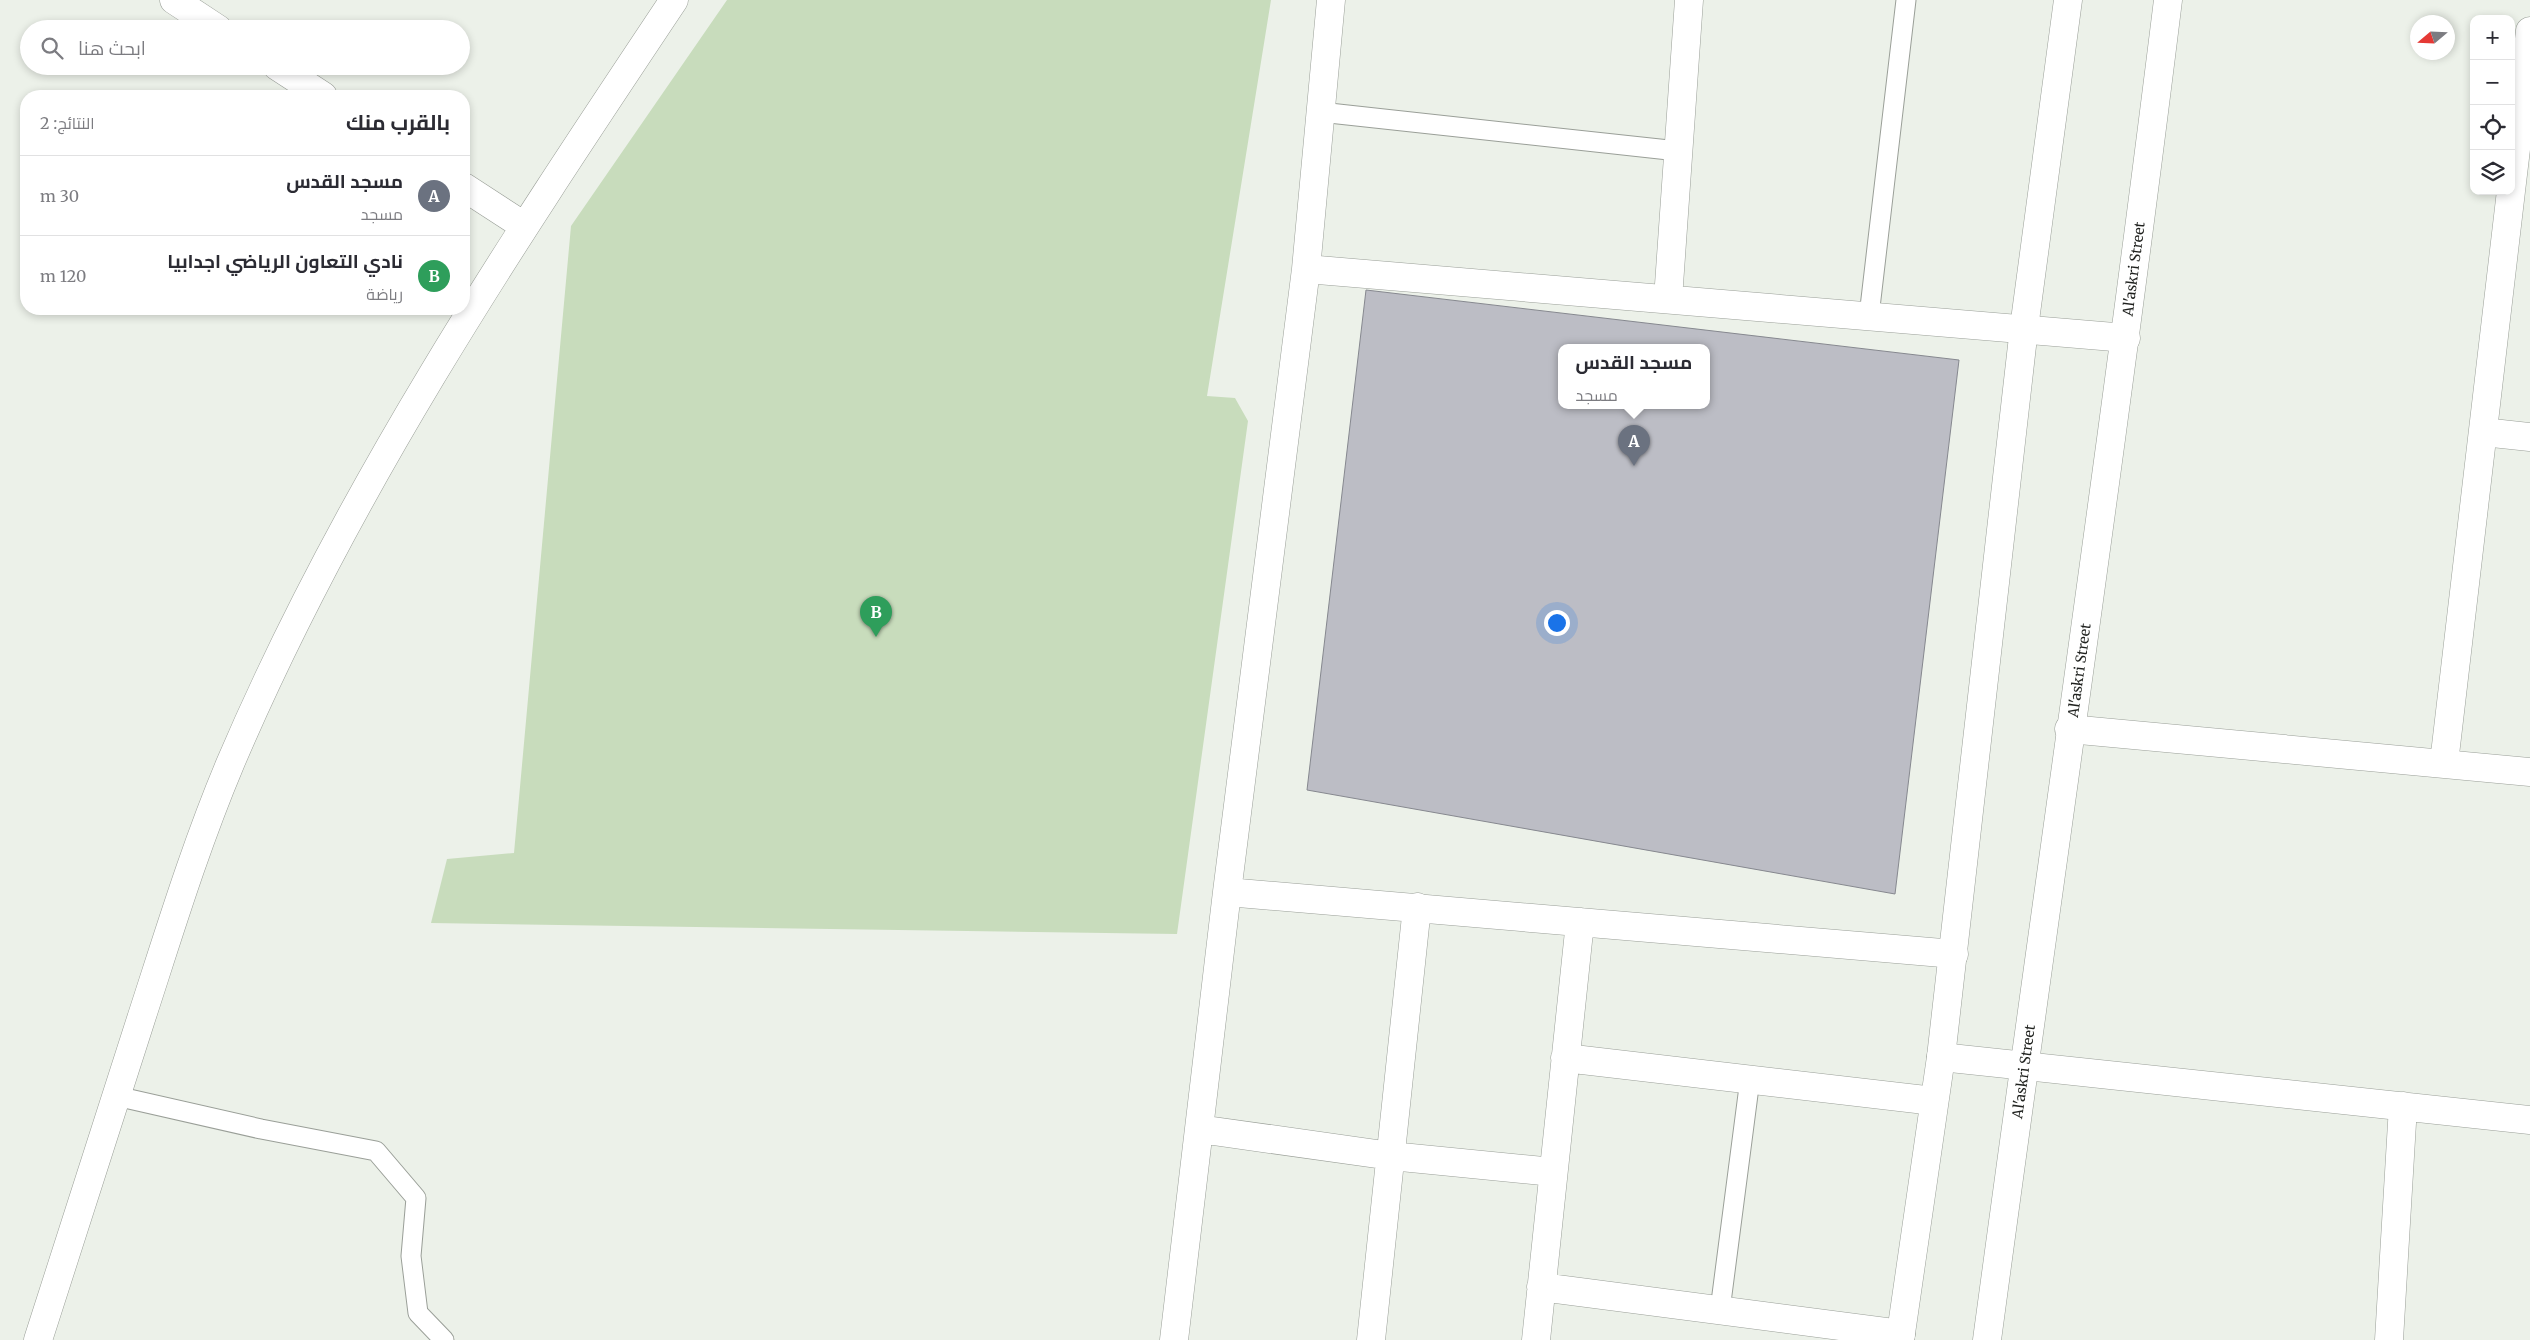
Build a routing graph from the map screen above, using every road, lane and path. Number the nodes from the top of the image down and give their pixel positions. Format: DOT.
graph roads {
  1 [pos="174,0"];
  2 [pos="674,0"];
  3 [pos="1331,0"];
  4 [pos="1689,0"];
  5 [pos="1906,0"];
  6 [pos="2068,0"];
  7 [pos="2168,0"];
  8 [pos="204,20"];
  9 [pos="2530,32"];
  10 [pos="290,75"];
  11 [pos="2527,88"];
  12 [pos="314,90"];
  13 [pos="1320,112"];
  14 [pos="1678,151"];
  15 [pos="2515,165"];
  16 [pos="470,191"];
  17 [pos="2511,195"];
  18 [pos="524,226"];
  19 [pos="1306,269"];
  20 [pos="1668,299"];
  21 [pos="470,314"];
  22 [pos="469,315"];
  23 [pos="1869,316"];
  24 [pos="2024,328"];
  25 [pos="2126,338"];
  26 [pos="2483,432"];
  27 [pos="2530,437"];
  28 [pos="2070,729"];
  29 [pos="2444,763"];
  30 [pos="2530,772"];
  31 [pos="1227,892"];
  32 [pos="1417,907"];
  33 [pos="1580,922"];
  34 [pos="1954,954"];
  35 [pos="1565,1058"];
  36 [pos="1941,1058"];
  37 [pos="2024,1068"];
  38 [pos="1750,1080"];
  39 [pos="116,1096"];
  40 [pos="1934,1101"];
  41 [pos="2404,1106"];
  42 [pos="2530,1120"];
  43 [pos="1199,1129"];
  44 [pos="1391,1156"];
  45 [pos="1554,1172"];
  46 [pos="1541,1287"];
  47 [pos="1720,1310"];
  48 [pos="1900,1337"];
  49 [pos="38,1340"];
  50 [pos="444,1340"];
  51 [pos="1174,1340"];
  52 [pos="1371,1340"];
  53 [pos="1536,1340"];
  54 [pos="1987,1340"];
  55 [pos="2389,1340"];
  1 -- 8 [label="street"];
  2 -- 18 [label="street"];
  3 -- 13 [label="street"];
  4 -- 14 [label="street"];
  5 -- 23 [label="lane"];
  6 -- 24 [label="street"];
  7 -- 25 [label="street, Al'askri Street"];
  9 -- 11 [label="street"];
  10 -- 12 [label="street"];
  11 -- 15 [label="street"];
  13 -- 14 [label="lane"];
  13 -- 19 [label="street"];
  14 -- 20 [label="street"];
  16 -- 18 [label="street"];
  17 -- 26 [label="street"];
  18 -- 21 [label="street"];
  19 -- 20 [label="street"];
  19 -- 31 [label="street"];
  20 -- 23 [label="street"];
  22 -- 39 [label="street"];
  23 -- 24 [label="street"];
  24 -- 25 [label="street"];
  24 -- 34 [label="street"];
  25 -- 28 [label="street, Al'askri Street"];
  26 -- 27 [label="street"];
  26 -- 29 [label="street"];
  28 -- 29 [label="street"];
  28 -- 37 [label="street, Al'askri Street"];
  29 -- 30 [label="street"];
  31 -- 32 [label="street"];
  31 -- 43 [label="street"];
  32 -- 33 [label="street"];
  32 -- 44 [label="street"];
  33 -- 34 [label="street"];
  33 -- 35 [label="street"];
  34 -- 36 [label="street"];
  35 -- 38 [label="street"];
  35 -- 45 [label="street"];
  36 -- 37 [label="street"];
  36 -- 40 [label="street"];
  37 -- 41 [label="street"];
  37 -- 54 [label="street, Al'askri Street"];
  38 -- 40 [label="street"];
  38 -- 47 [label="lane"];
  39 -- 49 [label="street"];
  39 -- 50 [label="lane"];
  40 -- 48 [label="street"];
  41 -- 42 [label="street"];
  41 -- 55 [label="street"];
  43 -- 44 [label="street"];
  43 -- 51 [label="street"];
  44 -- 45 [label="street"];
  44 -- 52 [label="street"];
  45 -- 46 [label="street"];
  46 -- 47 [label="street"];
  46 -- 53 [label="street"];
  47 -- 48 [label="street"];
}
